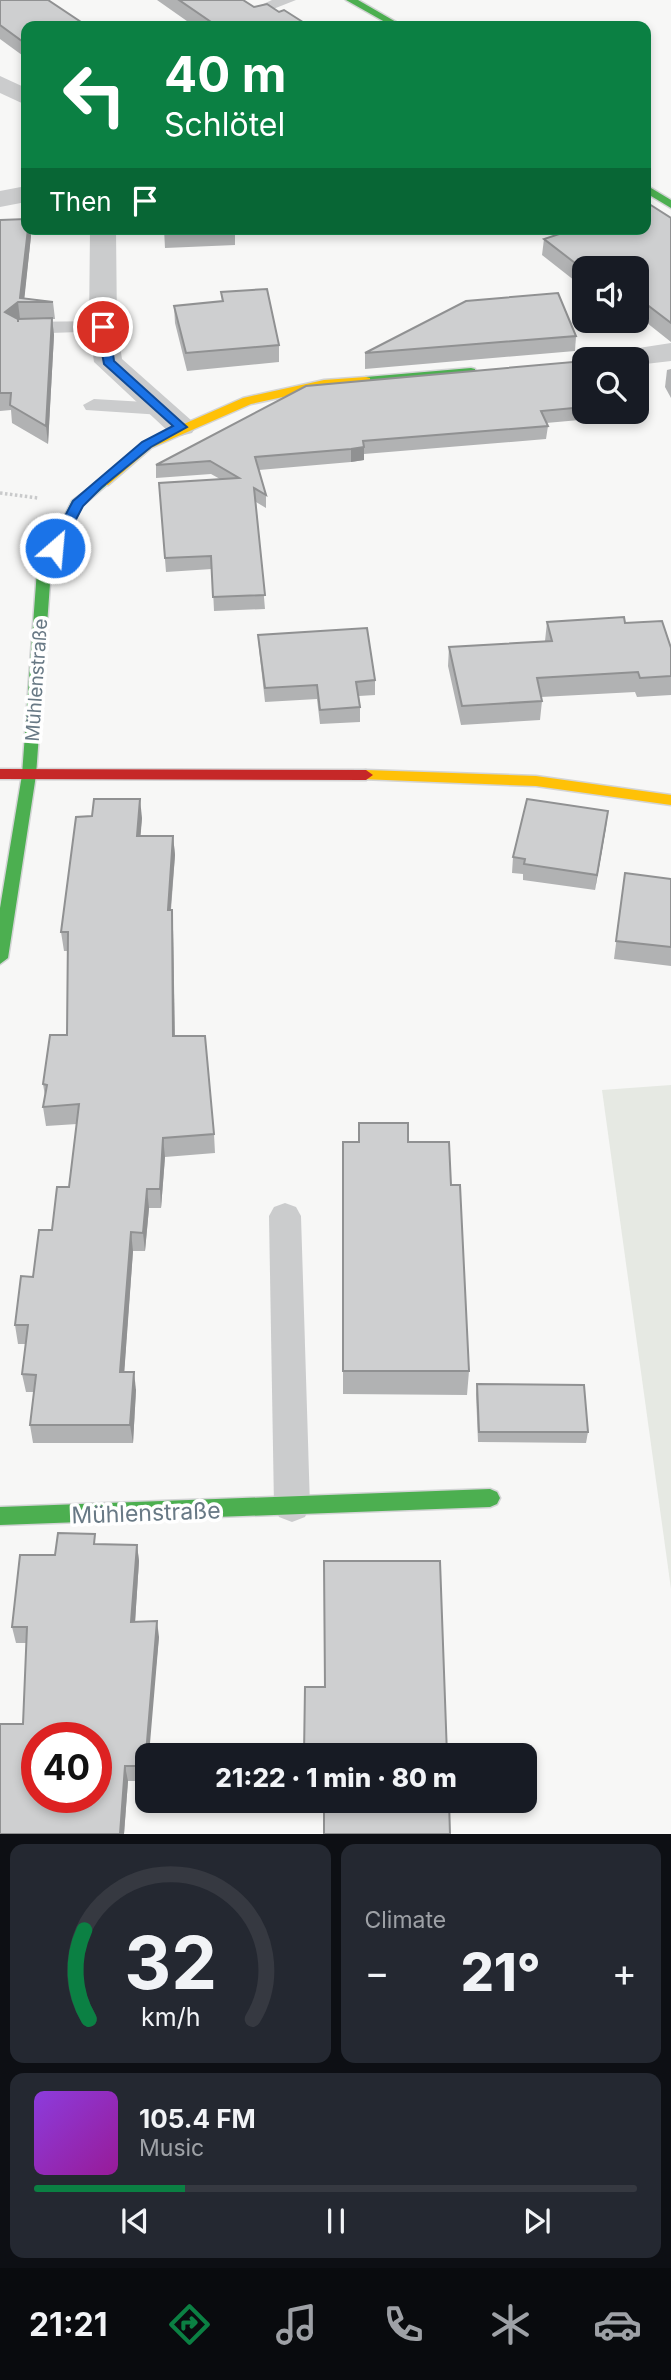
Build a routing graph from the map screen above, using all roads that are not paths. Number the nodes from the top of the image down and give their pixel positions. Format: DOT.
graph roads {
  1 [pos="288,0"];
  2 [pos="351,0"];
  3 [pos="258,10"];
  4 [pos="389,21"];
  5 [pos="0,83"];
  6 [pos="21,96"];
  7 [pos="651,191"];
  8 [pos="21,195"];
  9 [pos="0,200"];
  10 [pos="671,205"];
  11 [pos="103,235"];
  12 [pos="103,327"];
  13 [pos="20,328"];
  14 [pos="671,352"];
  15 [pos="649,355"];
  16 [pos="482,372"];
  17 [pos="94,405"];
  18 [pos="172,418"];
  19 [pos="0,774"];
  20 [pos="29,775"];
  21 [pos="671,800"];
  22 [pos="0,958"];
  23 [pos="285,1216"];
  24 [pos="490,1498"];
  25 [pos="292,1506"];
  26 [pos="0,1516"];
  1 -- 3 [label="lane"];
  2 -- 4 [label="street"];
  5 -- 6 [label="street"];
  7 -- 10 [label="street"];
  8 -- 9 [label="street"];
  11 -- 12 [label="street"];
  12 -- 13 [label="lane"];
  12 -- 18 [label="street"];
  14 -- 15 [label="street"];
  16 -- 18 [label="street, Mühlenstraße"];
  17 -- 18 [label="lane"];
  18 -- 20 [label="street, Mühlenstraße"];
  19 -- 20 [label="street"];
  20 -- 21 [label="street"];
  20 -- 22 [label="street, Mühlenstraße"];
  23 -- 25 [label="lane"];
  24 -- 25 [label="street, Mühlenstraße"];
  25 -- 26 [label="street, Mühlenstraße"];
}
